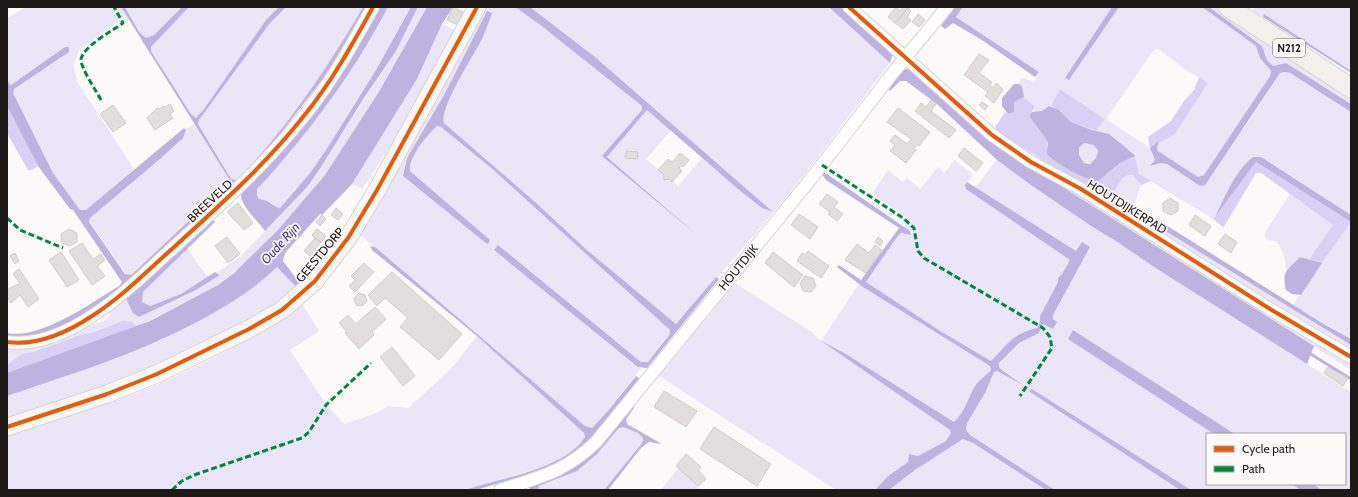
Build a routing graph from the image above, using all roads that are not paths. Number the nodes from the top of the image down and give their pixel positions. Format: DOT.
graph roads {
  1 [pos="373,7"];
  2 [pos="477,7"];
  3 [pos="850,7"];
  4 [pos="947,7"];
  5 [pos="1228,7"];
  6 [pos="903,60"];
  7 [pos="1351,88"];
  8 [pos="7,342"];
  9 [pos="1351,357"];
  10 [pos="7,427"];
  11 [pos="500,490"];
  1 -- 8 [label="street, BREEVELD"];
  2 -- 10 [label="main road, GEESTDORP"];
  3 -- 6 [label="street"];
  4 -- 6 [label="street, HOUTDIJK"];
  5 -- 7 [label="main road, N212"];
  6 -- 9 [label="street, HOUTDIJKERPAD"];
  6 -- 11 [label="street, HOUTDIJK"];
}
